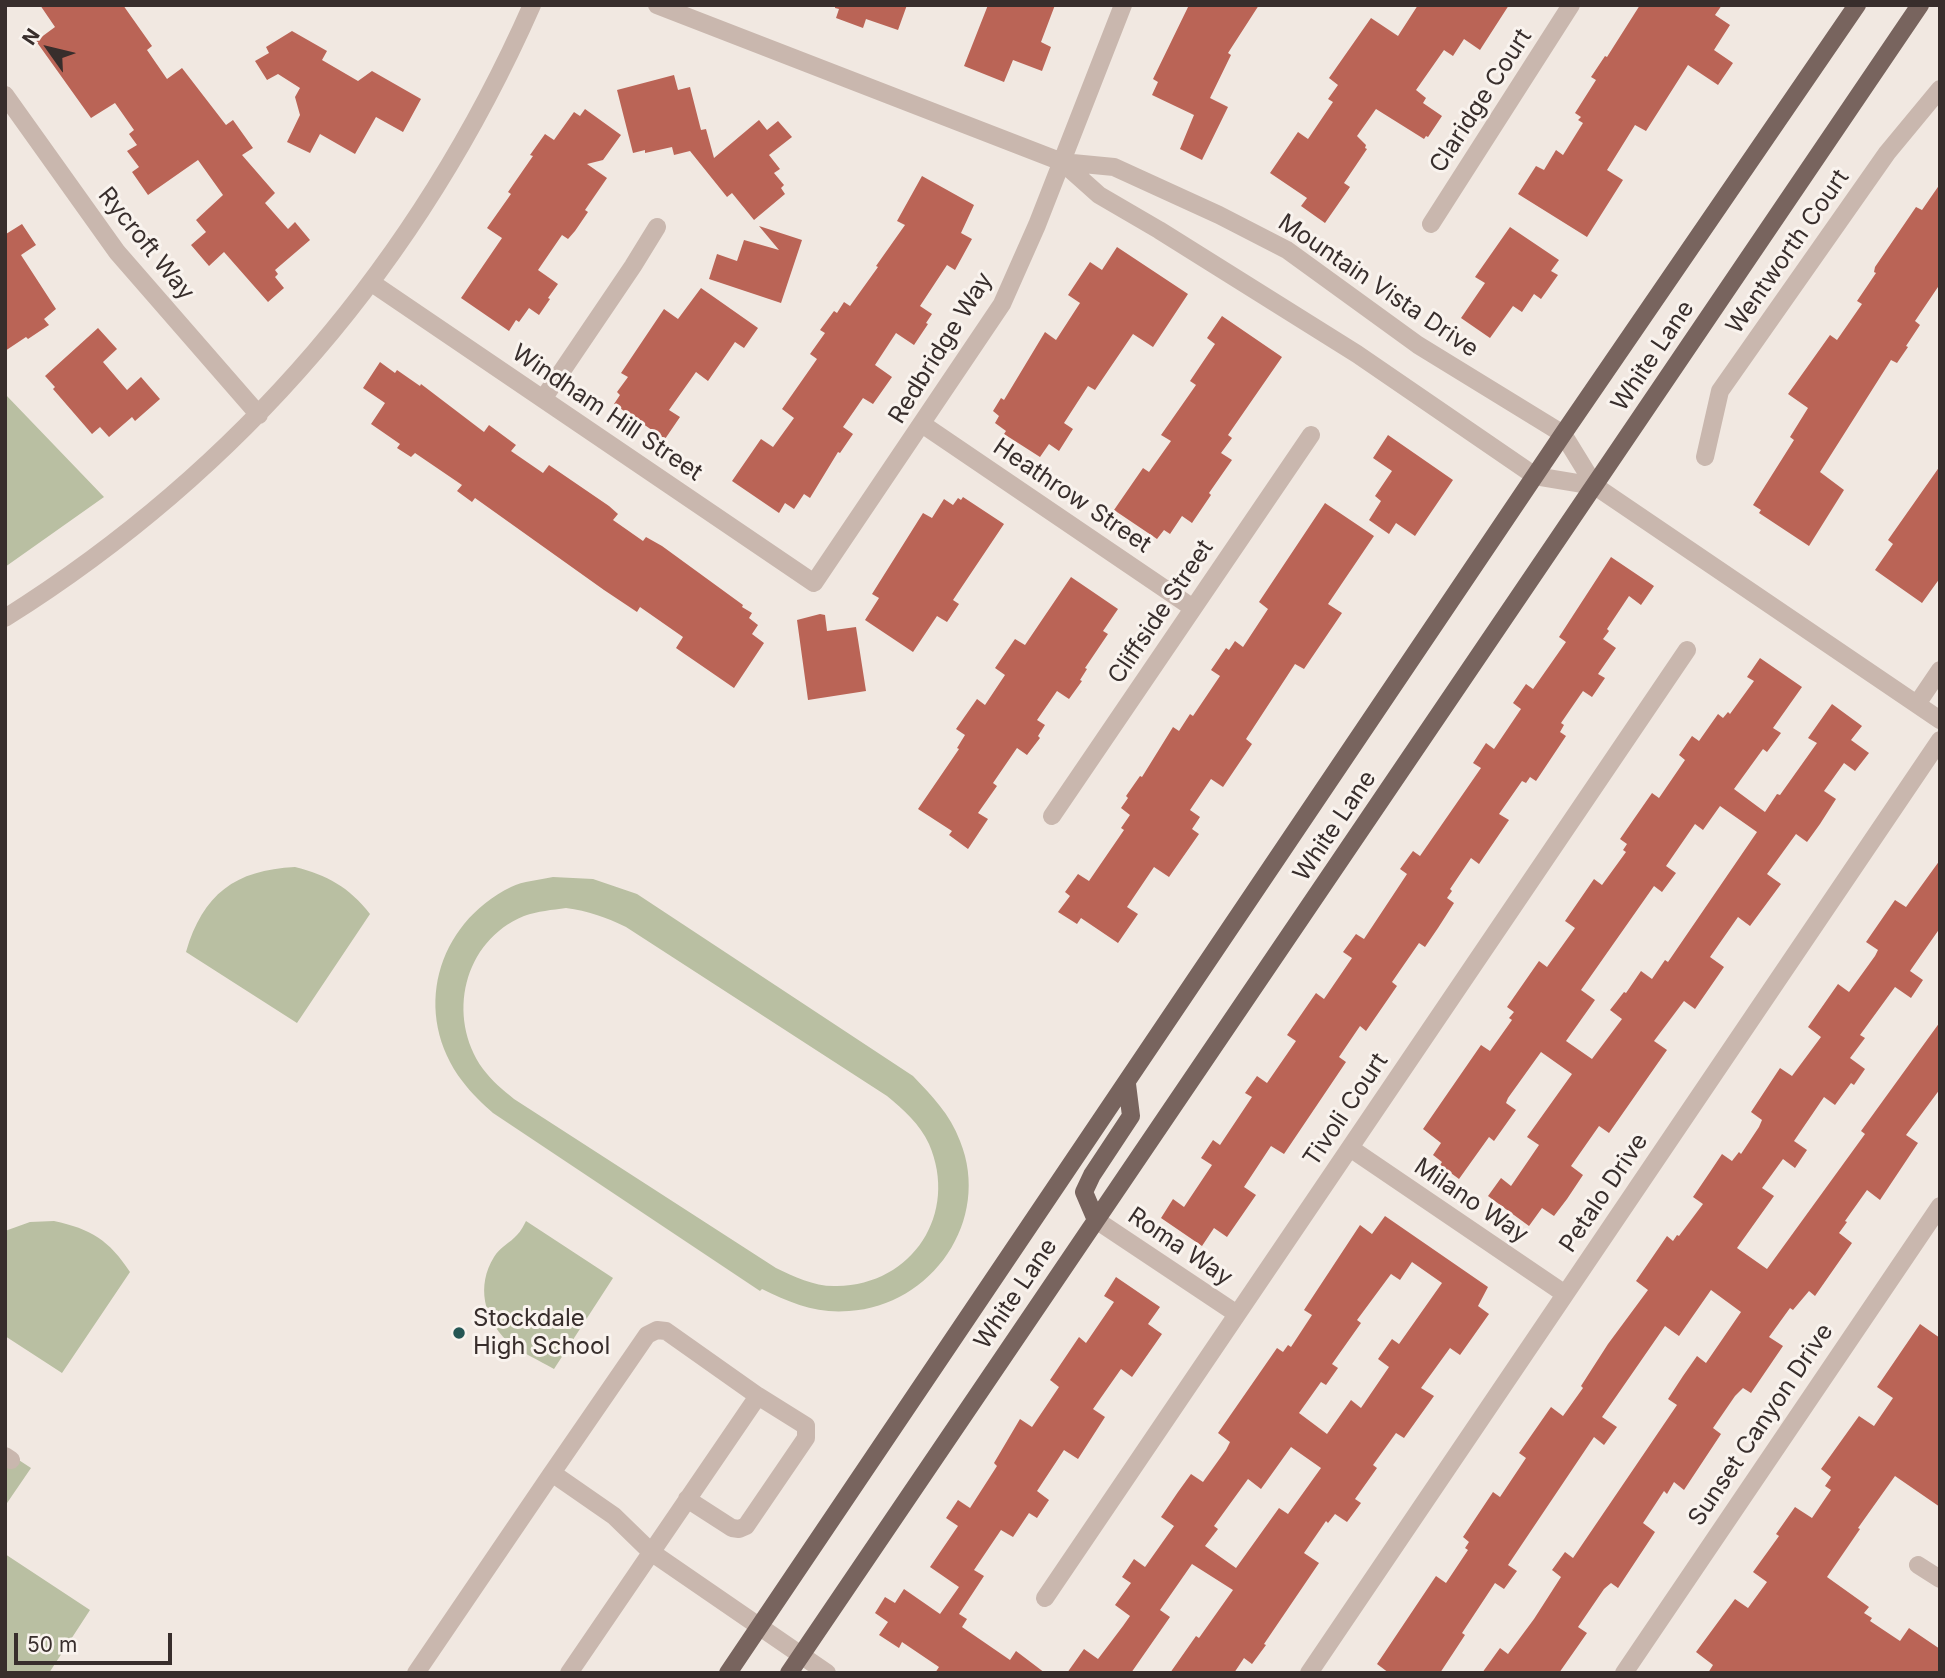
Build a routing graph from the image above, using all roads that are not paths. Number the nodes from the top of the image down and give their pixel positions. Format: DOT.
graph roads {
  1 [pos="532,5"];
  2 [pos="657,5"];
  3 [pos="1123,5"];
  4 [pos="1571,5"];
  5 [pos="1857,5"];
  6 [pos="1920,5"];
  7 [pos="1940,89"];
  8 [pos="5,95"];
  9 [pos="1062,162"];
  10 [pos="1431,224"];
  11 [pos="657,227"];
  12 [pos="372,283"];
  13 [pos="543,399"];
  14 [pos="259,415"];
  15 [pos="922,424"];
  16 [pos="1563,434"];
  17 [pos="1311,435"];
  18 [pos="1704,457"];
  19 [pos="1535,476"];
  20 [pos="1595,486"];
  21 [pos="814,583"];
  22 [pos="1193,608"];
  23 [pos="5,618"];
  24 [pos="1687,650"];
  25 [pos="1940,670"];
  26 [pos="1917,704"];
  27 [pos="1940,720"];
  28 [pos="1940,740"];
  29 [pos="1052,816"];
  30 [pos="1127,1084"];
  31 [pos="1350,1148"];
  32 [pos="1940,1206"];
  33 [pos="1096,1220"];
  34 [pos="1566,1294"];
  35 [pos="1237,1314"];
  36 [pos="758,1396"];
  37 [pos="552,1473"];
  38 [pos="687,1499"];
  39 [pos="651,1552"];
  40 [pos="1918,1564"];
  41 [pos="1940,1579"];
  42 [pos="1045,1598"];
  43 [pos="759,1628"];
  44 [pos="801,1656"];
  45 [pos="416,1673"];
  46 [pos="569,1673"];
  47 [pos="728,1673"];
  48 [pos="789,1673"];
  49 [pos="827,1673"];
  50 [pos="1309,1673"];
  51 [pos="1624,1673"];
  1 -- 12 [label="street"];
  2 -- 9 [label="street, Mountain Vista Drive"];
  3 -- 9 [label="street, Redbridge Way"];
  4 -- 10 [label="street, Claridge Court"];
  5 -- 16 [label="main road, White Lane"];
  6 -- 20 [label="main road, White Lane"];
  7 -- 18 [label="street, Wentworth Court"];
  8 -- 14 [label="street, Rycroft Way"];
  9 -- 15 [label="street, Redbridge Way"];
  9 -- 16 [label="street, Mountain Vista Drive"];
  9 -- 19 [label="street, Mountain Vista Drive"];
  11 -- 13 [label="street"];
  12 -- 13 [label="street, Windham Hill Street"];
  12 -- 14 [label="street"];
  13 -- 21 [label="street, Windham Hill Street"];
  14 -- 23 [label="street"];
  15 -- 21 [label="street, Redbridge Way"];
  15 -- 22 [label="street, Heathrow Street"];
  16 -- 19 [label="main road, White Lane"];
  16 -- 20 [label="street, Mountain Vista Drive"];
  17 -- 22 [label="street, Cliffside Street"];
  19 -- 20 [label="street, Mountain Vista Drive"];
  19 -- 30 [label="main road, White Lane"];
  20 -- 26 [label="street, Mountain Vista Drive"];
  20 -- 33 [label="main road, White Lane"];
  22 -- 29 [label="street, Cliffside Street"];
  24 -- 31 [label="street, Tivoli Court"];
  25 -- 26 [label="street"];
  26 -- 27 [label="street, Mountain Vista Drive"];
  28 -- 34 [label="street, Petalo Drive"];
  30 -- 33 [label="main road"];
  30 -- 43 [label="main road, White Lane"];
  31 -- 34 [label="street, Milano Way"];
  31 -- 35 [label="street, Tivoli Court"];
  32 -- 51 [label="street, Sunset Canyon Drive"];
  33 -- 35 [label="street, Roma Way"];
  33 -- 44 [label="main road, White Lane"];
  34 -- 50 [label="street, Petalo Drive"];
  35 -- 42 [label="street, Tivoli Court"];
  36 -- 37 [label="street"];
  36 -- 38 [label="street"];
  36 -- 38 [label="street"];
  37 -- 39 [label="street"];
  37 -- 45 [label="street"];
  38 -- 39 [label="street"];
  39 -- 43 [label="street"];
  39 -- 46 [label="street"];
  40 -- 41 [label="street"];
  43 -- 44 [label="street"];
  43 -- 47 [label="main road, White Lane"];
  44 -- 48 [label="main road, White Lane"];
  44 -- 49 [label="street"];
}
